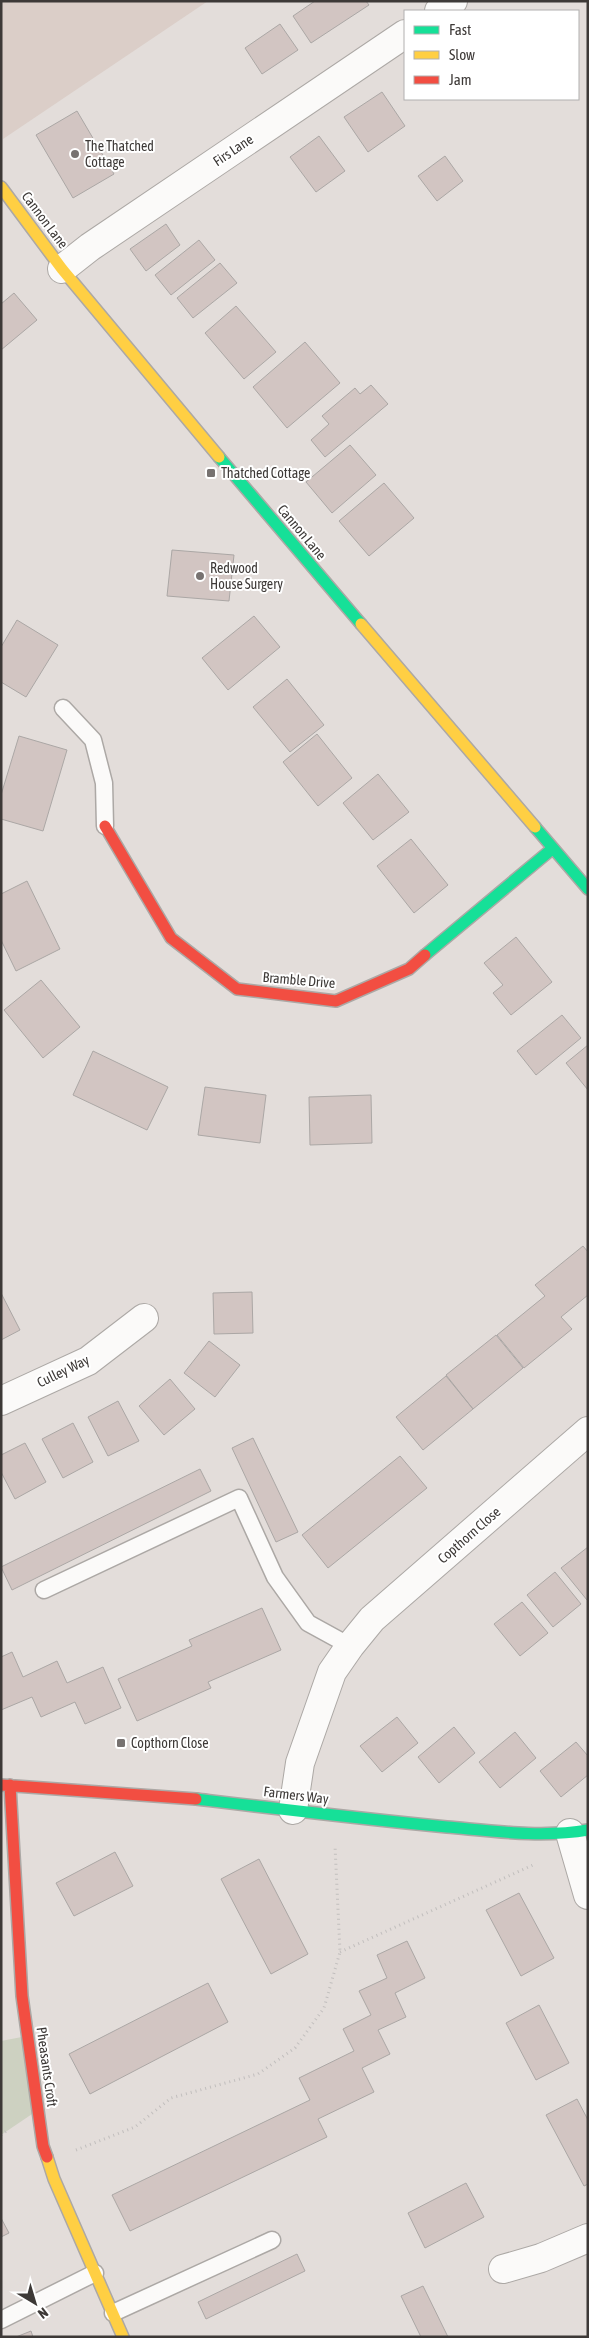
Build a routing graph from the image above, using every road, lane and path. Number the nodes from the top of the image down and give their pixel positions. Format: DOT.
graph roads {
  1 [pos="454,1"];
  2 [pos="440,10"];
  3 [pos="404,35"];
  4 [pos="1,187"];
  5 [pos="62,269"];
  6 [pos="63,708"];
  7 [pos="105,826"];
  8 [pos="552,849"];
  9 [pos="588,889"];
  10 [pos="144,1318"];
  11 [pos="1,1401"];
  12 [pos="588,1431"];
  13 [pos="44,1590"];
  14 [pos="350,1646"];
  15 [pos="5,1785"];
  16 [pos="293,1810"];
  17 [pos="341,1816"];
  18 [pos="578,1839"];
  19 [pos="588,1895"];
  20 [pos="340,1952"];
  21 [pos="48,2160"];
  22 [pos="588,2238"];
  23 [pos="272,2240"];
  24 [pos="504,2269"];
  25 [pos="95,2273"];
  26 [pos="113,2313"];
  27 [pos="1,2320"];
  28 [pos="123,2337"];
  1 -- 2 [label="street"];
  3 -- 5 [label="street, Firs Lane"];
  4 -- 5 [label="street, Cannon Lane"];
  5 -- 8 [label="street, Cannon Lane"];
  6 -- 7 [label="lane"];
  7 -- 8 [label="street, Bramble Drive"];
  8 -- 9 [label="street, Cannon Lane"];
  10 -- 11 [label="street, Culley Way"];
  12 -- 14 [label="street, Copthorn Close"];
  13 -- 14 [label="lane"];
  14 -- 16 [label="street, Copthorn Close"];
  15 -- 16 [label="street, Farmers Way"];
  15 -- 21 [label="street, Pheasants Croft"];
  16 -- 17 [label="street, Farmers Way"];
  17 -- 18 [label="street, Farmers Way"];
  17 -- 20 [label="path"];
  18 -- 19 [label="street"];
  18 -- 20 [label="path"];
  20 -- 21 [label="path"];
  21 -- 25 [label="street, Pheasants Croft"];
  22 -- 24 [label="street"];
  23 -- 26 [label="lane"];
  25 -- 26 [label="street, Pheasants Croft"];
  25 -- 27 [label="lane"];
  26 -- 28 [label="street, Pheasants Croft"];
}
